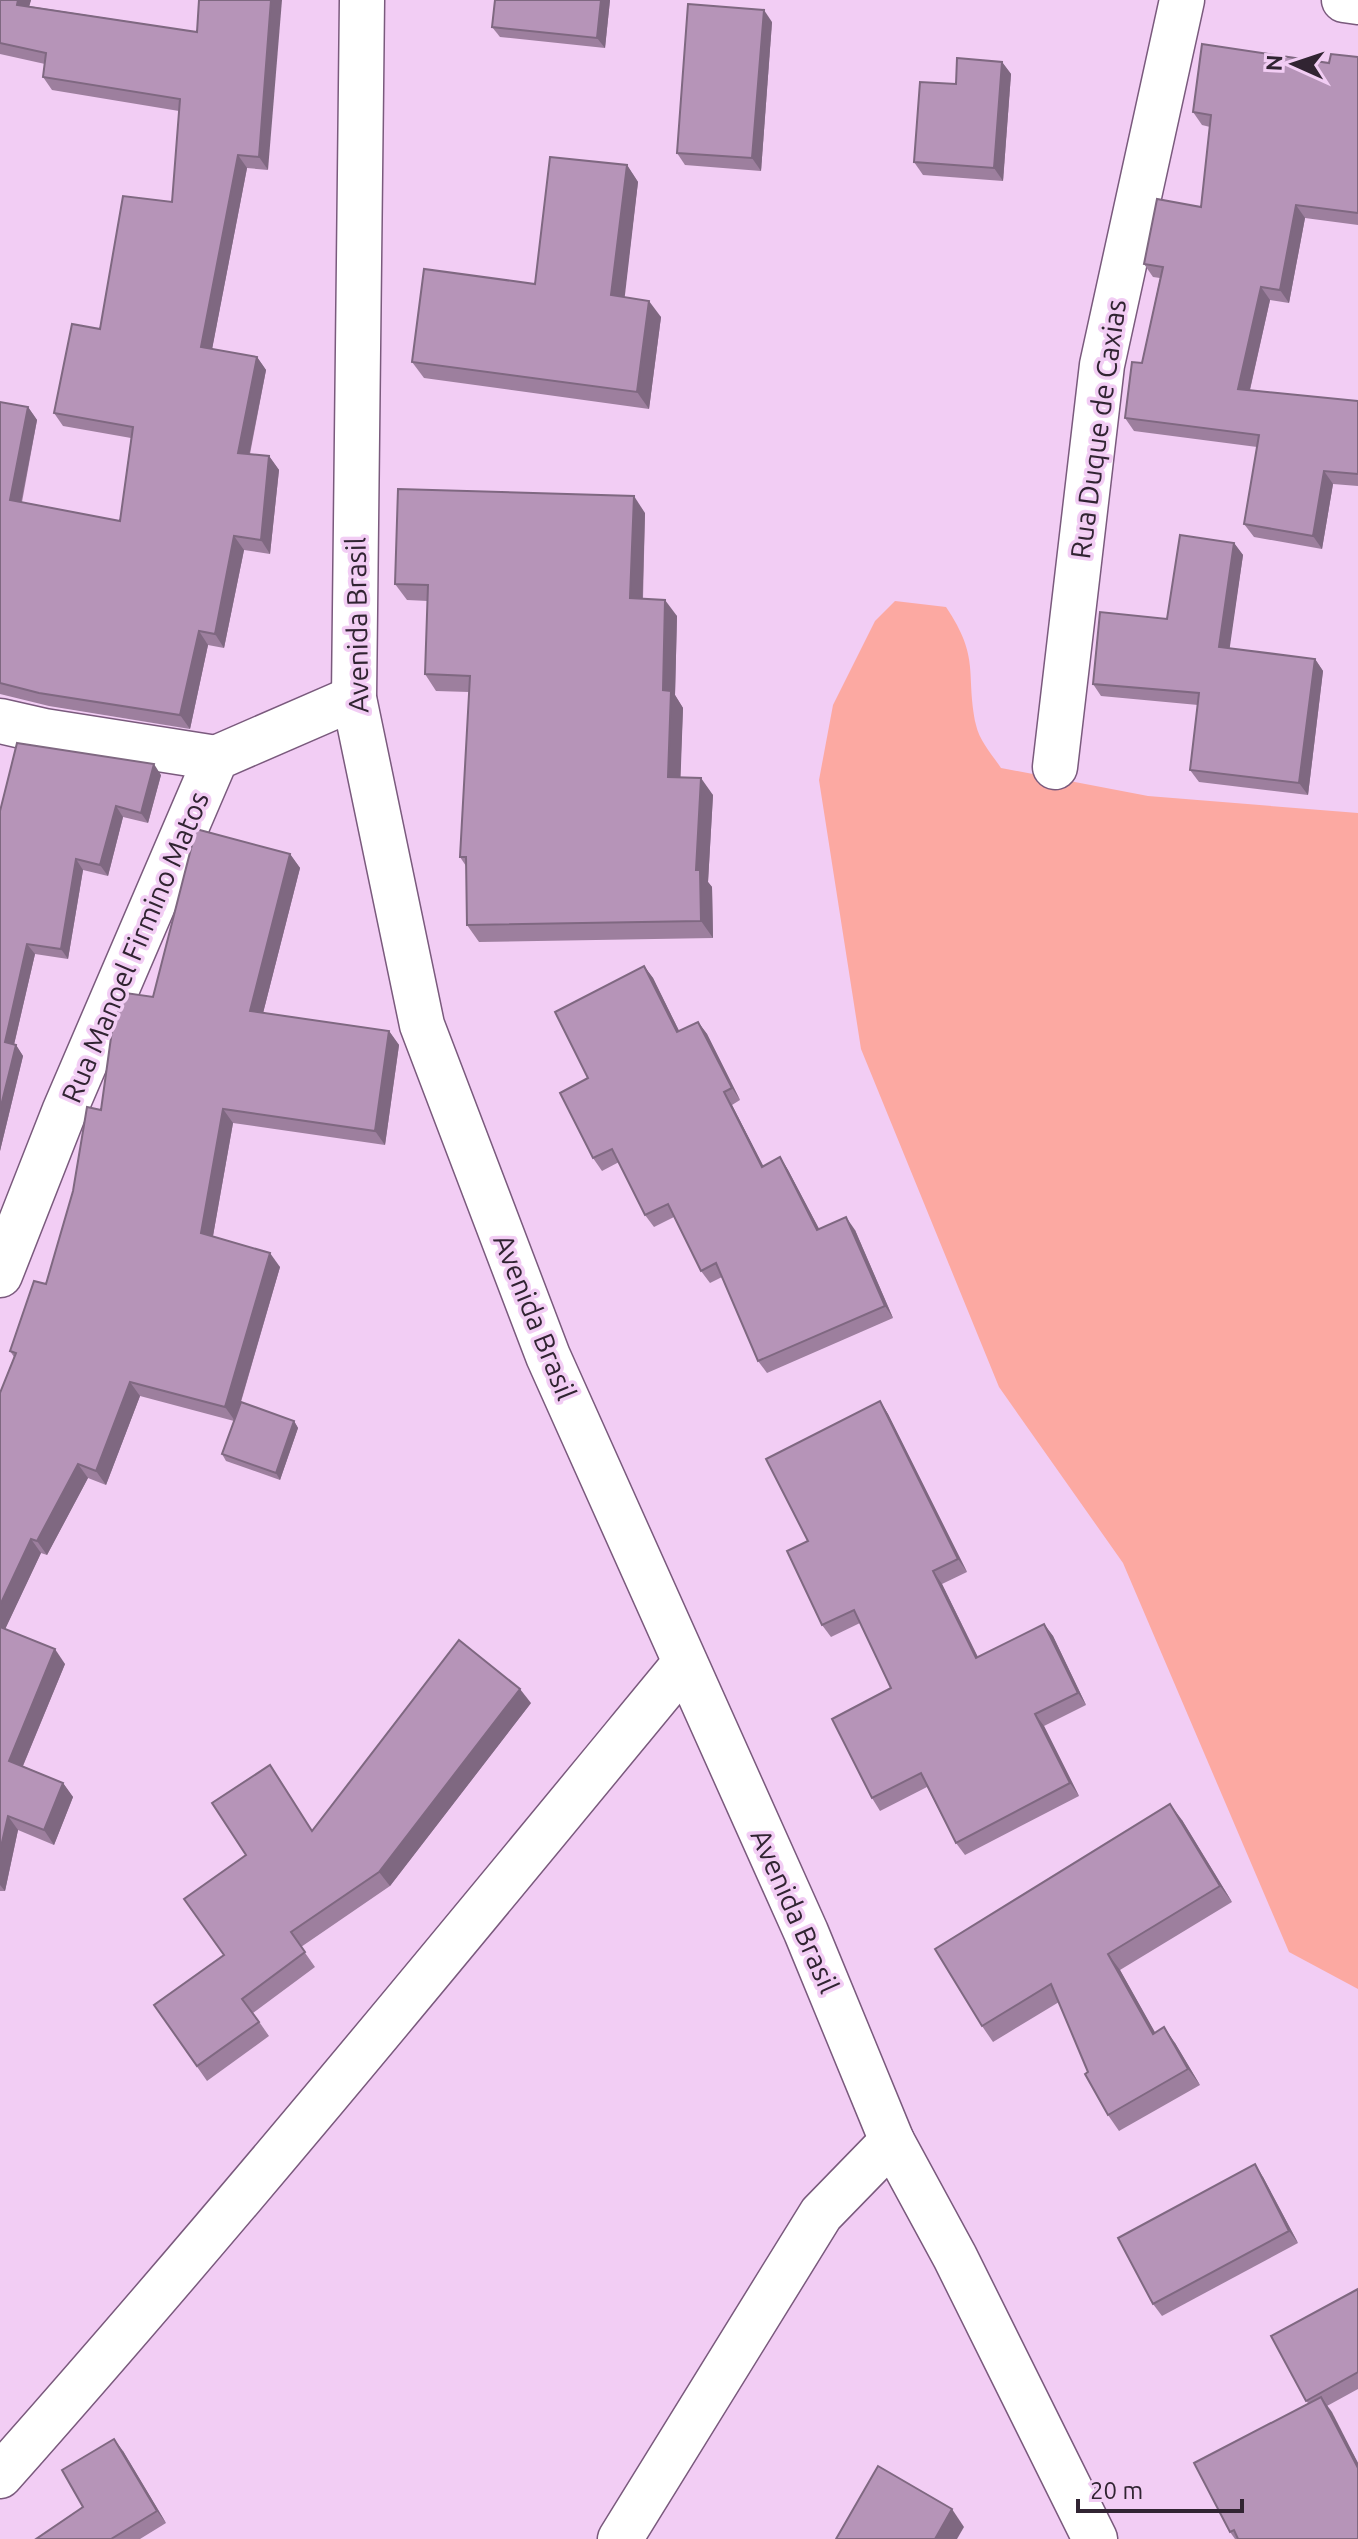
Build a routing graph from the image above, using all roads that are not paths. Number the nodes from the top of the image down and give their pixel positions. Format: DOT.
graph roads {
  1 [pos="362,0"];
  2 [pos="1182,0"];
  3 [pos="1344,0"];
  4 [pos="1358,2"];
  5 [pos="354,698"];
  6 [pos="0,721"];
  7 [pos="216,758"];
  8 [pos="1055,767"];
  9 [pos="0,1275"];
  10 [pos="684,1664"];
  11 [pos="892,2141"];
  12 [pos="0,2476"];
  13 [pos="620,2539"];
  14 [pos="1095,2539"];
  1 -- 5 [label="street, Avenida Brasil"];
  2 -- 8 [label="street, Rua Duque de Caxias"];
  3 -- 4 [label="street"];
  5 -- 7 [label="street, Rua Manoel Firmino Matos"];
  5 -- 10 [label="street, Avenida Brasil"];
  6 -- 7 [label="street"];
  7 -- 9 [label="street, Rua Manoel Firmino Matos"];
  10 -- 11 [label="street, Avenida Brasil"];
  10 -- 12 [label="street"];
  11 -- 13 [label="street"];
  11 -- 14 [label="street, Avenida Brasil"];
}
